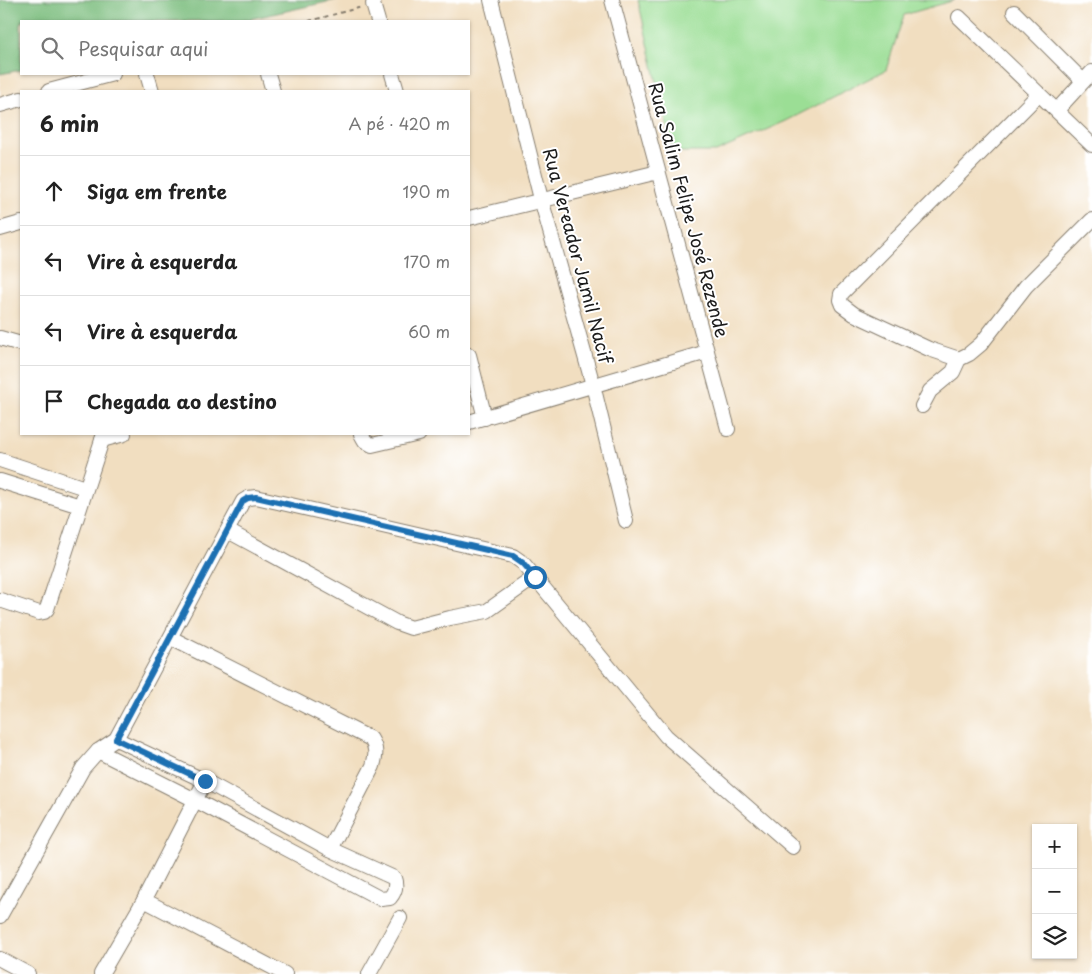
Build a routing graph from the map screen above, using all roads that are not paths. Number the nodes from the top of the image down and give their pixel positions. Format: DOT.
graph roads {
  1 [pos="491,0"];
  2 [pos="612,0"];
  3 [pos="373,4"];
  4 [pos="1014,12"];
  5 [pos="959,18"];
  6 [pos="378,20"];
  7 [pos="108,75"];
  8 [pos="147,75"];
  9 [pos="268,75"];
  10 [pos="392,75"];
  11 [pos="1087,76"];
  12 [pos="53,90"];
  13 [pos="152,90"];
  14 [pos="273,90"];
  15 [pos="397,90"];
  16 [pos="1039,94"];
  17 [pos="20,99"];
  18 [pos="0,105"];
  19 [pos="1057,110"];
  20 [pos="1092,145"];
  21 [pos="658,172"];
  22 [pos="541,199"];
  23 [pos="470,218"];
  24 [pos="1092,220"];
  25 [pos="20,223"];
  26 [pos="0,229"];
  27 [pos="707,352"];
  28 [pos="959,359"];
  29 [pos="470,360"];
  30 [pos="593,385"];
  31 [pos="922,406"];
  32 [pos="485,418"];
  33 [pos="470,422"];
  34 [pos="728,429"];
  35 [pos="117,435"];
  36 [pos="362,435"];
  37 [pos="415,435"];
  38 [pos="103,437"];
  39 [pos="0,460"];
  40 [pos="0,481"];
  41 [pos="86,488"];
  42 [pos="80,506"];
  43 [pos="626,521"];
  44 [pos="228,531"];
  45 [pos="535,577"];
  46 [pos="0,600"];
  47 [pos="171,638"];
  48 [pos="116,739"];
  49 [pos="98,751"];
  50 [pos="205,781"];
  51 [pos="195,800"];
  52 [pos="793,847"];
  53 [pos="330,849"];
  54 [pos="144,900"];
  55 [pos="0,916"];
  56 [pos="400,918"];
  57 [pos="0,959"];
  58 [pos="28,974"];
  59 [pos="101,974"];
  60 [pos="285,974"];
  61 [pos="369,974"];
  1 -- 22 [label="street, Rua Vereador Jamil Nacif"];
  2 -- 21 [label="street, Rua Salim Felipe José Rezende"];
  3 -- 6 [label="street"];
  4 -- 11 [label="street"];
  5 -- 16 [label="street"];
  7 -- 12 [label="street"];
  8 -- 13 [label="street"];
  9 -- 14 [label="street"];
  10 -- 15 [label="street"];
  11 -- 19 [label="street"];
  16 -- 19 [label="street"];
  16 -- 28 [label="street"];
  17 -- 18 [label="street"];
  19 -- 20 [label="street"];
  21 -- 22 [label="street"];
  21 -- 27 [label="street, Rua Salim Felipe José Rezende"];
  22 -- 23 [label="street"];
  22 -- 30 [label="street, Rua Vereador Jamil Nacif"];
  24 -- 28 [label="street"];
  25 -- 26 [label="street"];
  27 -- 30 [label="street"];
  27 -- 34 [label="street, Rua Salim Felipe José Rezende"];
  28 -- 31 [label="street"];
  29 -- 32 [label="street"];
  30 -- 32 [label="street"];
  30 -- 43 [label="street, Rua Vereador Jamil Nacif"];
  32 -- 33 [label="street"];
  35 -- 38 [label="street"];
  36 -- 37 [label="street"];
  38 -- 41 [label="street"];
  39 -- 41 [label="street"];
  40 -- 42 [label="street"];
  41 -- 42 [label="street"];
  42 -- 46 [label="street"];
  44 -- 45 [label="street"];
  44 -- 45 [label="street"];
  44 -- 47 [label="street"];
  45 -- 52 [label="street"];
  47 -- 48 [label="street"];
  47 -- 53 [label="street"];
  48 -- 49 [label="street"];
  48 -- 50 [label="street"];
  49 -- 51 [label="street"];
  49 -- 55 [label="street"];
  50 -- 51 [label="street"];
  50 -- 53 [label="street"];
  51 -- 53 [label="street"];
  51 -- 54 [label="street"];
  54 -- 59 [label="street"];
  54 -- 60 [label="street"];
  56 -- 61 [label="street"];
  57 -- 58 [label="street"];
}
